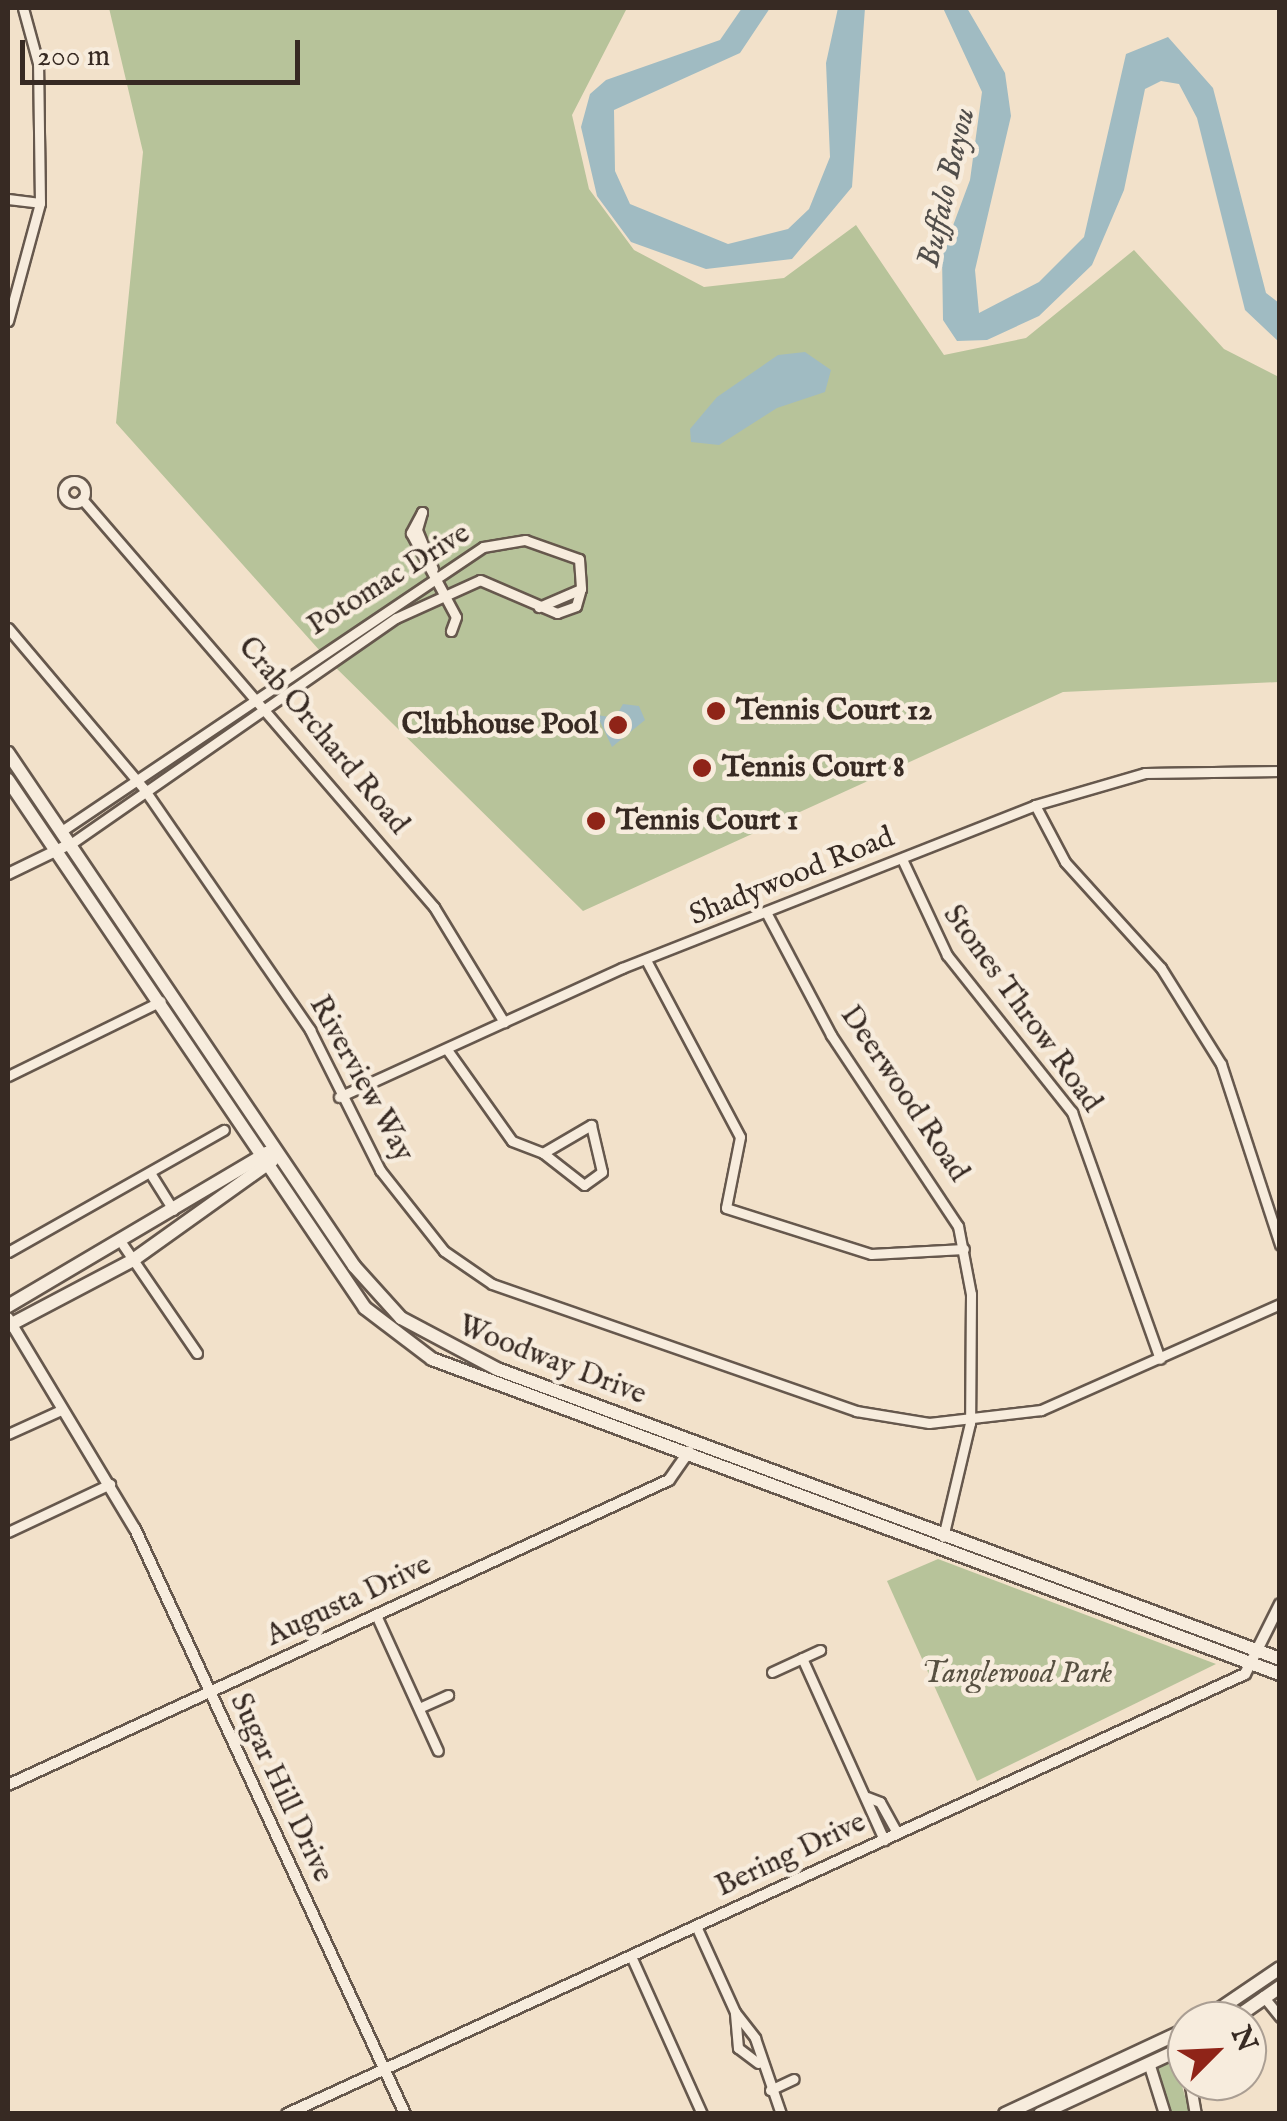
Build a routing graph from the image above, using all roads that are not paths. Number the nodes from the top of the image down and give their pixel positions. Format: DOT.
graph roads {
  1 [pos="23,8"];
  2 [pos="8,199"];
  3 [pos="40,203"];
  4 [pos="8,322"];
  5 [pos="82,499"];
  6 [pos="435,574"];
  7 [pos="446,596"];
  8 [pos="8,628"];
  9 [pos="451,631"];
  10 [pos="253,694"];
  11 [pos="262,706"];
  12 [pos="8,753"];
  13 [pos="1280,772"];
  14 [pos="135,778"];
  15 [pos="8,780"];
  16 [pos="144,789"];
  17 [pos="1036,804"];
  18 [pos="64,830"];
  19 [pos="72,843"];
  20 [pos="54,847"];
  21 [pos="902,859"];
  22 [pos="8,874"];
  23 [pos="766,912"];
  24 [pos="646,960"];
  25 [pos="171,993"];
  26 [pos="158,1002"];
  27 [pos="504,1022"];
  28 [pos="448,1050"];
  29 [pos="8,1076"];
  30 [pos="339,1097"];
  31 [pos="224,1130"];
  32 [pos="258,1153"];
  33 [pos="277,1153"];
  34 [pos="543,1153"];
  35 [pos="268,1168"];
  36 [pos="152,1176"];
  37 [pos="173,1210"];
  38 [pos="123,1245"];
  39 [pos="1280,1245"];
  40 [pos="964,1249"];
  41 [pos="8,1252"];
  42 [pos="133,1260"];
  43 [pos="354,1266"];
  44 [pos="340,1274"];
  45 [pos="1280,1304"];
  46 [pos="8,1306"];
  47 [pos="8,1323"];
  48 [pos="197,1353"];
  49 [pos="1160,1359"];
  50 [pos="563,1394"];
  51 [pos="556,1408"];
  52 [pos="60,1411"];
  53 [pos="970,1423"];
  54 [pos="8,1434"];
  55 [pos="693,1442"];
  56 [pos="686,1457"];
  57 [pos="110,1484"];
  58 [pos="812,1485"];
  59 [pos="806,1500"];
  60 [pos="8,1532"];
  61 [pos="946,1534"];
  62 [pos="936,1548"];
  63 [pos="1038,1567"];
  64 [pos="1075,1581"];
  65 [pos="1032,1583"];
  66 [pos="1070,1597"];
  67 [pos="1280,1604"];
  68 [pos="376,1615"];
  69 [pos="820,1650"];
  70 [pos="1256,1657"];
  71 [pos="802,1658"];
  72 [pos="1280,1659"];
  73 [pos="772,1672"];
  74 [pos="1280,1674"];
  75 [pos="210,1692"];
  76 [pos="448,1696"];
  77 [pos="419,1708"];
  78 [pos="438,1752"];
  79 [pos="8,1785"];
  80 [pos="867,1797"];
  81 [pos="897,1834"];
  82 [pos="884,1840"];
  83 [pos="696,1926"];
  84 [pos="631,1956"];
  85 [pos="1280,1968"];
  86 [pos="1280,1987"];
  87 [pos="1261,1994"];
  88 [pos="1246,2001"];
  89 [pos="1253,2001"];
  90 [pos="734,2012"];
  91 [pos="1280,2017"];
  92 [pos="1167,2049"];
  93 [pos="1147,2057"];
  94 [pos="758,2063"];
  95 [pos="385,2068"];
  96 [pos="794,2079"];
  97 [pos="770,2090"];
  98 [pos="287,2114"];
  99 [pos="406,2114"];
  100 [pos="702,2114"];
  101 [pos="781,2114"];
  102 [pos="1005,2114"];
  103 [pos="1040,2114"];
  104 [pos="1165,2114"];
  1 -- 3 [label="street"];
  2 -- 3 [label="street"];
  3 -- 4 [label="street"];
  5 -- 10 [label="street, Crab Orchard Road"];
  6 -- 6 [label="street"];
  6 -- 7 [label="street"];
  6 -- 7 [label="street, Potomac Drive"];
  6 -- 10 [label="street, Potomac Drive"];
  7 -- 9 [label="street"];
  7 -- 11 [label="street, Potomac Drive"];
  8 -- 14 [label="street, Riverview Way"];
  10 -- 11 [label="street, Crab Orchard Road"];
  10 -- 14 [label="street, Potomac Drive"];
  11 -- 16 [label="street, Potomac Drive"];
  11 -- 27 [label="street, Crab Orchard Road"];
  12 -- 18 [label="main road, Woodway Drive"];
  13 -- 17 [label="street, Shadywood Road"];
  14 -- 16 [label="street, Riverview Way"];
  14 -- 18 [label="street, Potomac Drive"];
  15 -- 20 [label="main road, Woodway Drive"];
  16 -- 19 [label="street, Potomac Drive"];
  16 -- 30 [label="street, Riverview Way"];
  17 -- 21 [label="street, Shadywood Road"];
  17 -- 39 [label="street"];
  18 -- 19 [label="main road, Woodway Drive"];
  18 -- 20 [label="street, Potomac Drive"];
  19 -- 20 [label="street, Potomac Drive"];
  19 -- 25 [label="main road, Woodway Drive"];
  20 -- 22 [label="street, Potomac Drive"];
  20 -- 26 [label="main road, Woodway Drive"];
  21 -- 23 [label="street, Shadywood Road"];
  21 -- 49 [label="street, Stones Throw Road"];
  23 -- 24 [label="street, Shadywood Road"];
  23 -- 40 [label="street, Deerwood Road"];
  24 -- 27 [label="street, Shadywood Road"];
  24 -- 40 [label="street"];
  25 -- 26 [label="street"];
  25 -- 33 [label="main road, Woodway Drive"];
  26 -- 29 [label="street"];
  26 -- 32 [label="main road, Woodway Drive"];
  27 -- 28 [label="street, Shadywood Road"];
  28 -- 30 [label="street, Shadywood Road"];
  28 -- 34 [label="street"];
  30 -- 53 [label="street, Riverview Way"];
  31 -- 36 [label="street"];
  32 -- 33 [label="main road"];
  32 -- 35 [label="main road, Woodway Drive"];
  32 -- 37 [label="main road"];
  33 -- 35 [label="main road"];
  33 -- 43 [label="main road, Woodway Drive"];
  34 -- 34 [label="street"];
  35 -- 42 [label="main road"];
  35 -- 44 [label="main road, Woodway Drive"];
  36 -- 37 [label="street"];
  36 -- 41 [label="street"];
  37 -- 38 [label="main road"];
  38 -- 42 [label="street"];
  38 -- 46 [label="main road"];
  40 -- 53 [label="street, Deerwood Road"];
  42 -- 47 [label="main road"];
  42 -- 48 [label="street"];
  43 -- 44 [label="main road"];
  43 -- 50 [label="main road, Woodway Drive"];
  44 -- 51 [label="main road, Woodway Drive"];
  45 -- 49 [label="street, Riverview Way"];
  47 -- 52 [label="street, Sugar Hill Drive"];
  49 -- 53 [label="street, Riverview Way"];
  50 -- 51 [label="main road"];
  50 -- 55 [label="main road, Woodway Drive"];
  51 -- 56 [label="main road, Woodway Drive"];
  52 -- 54 [label="street"];
  52 -- 57 [label="street, Sugar Hill Drive"];
  53 -- 61 [label="street, Deerwood Road"];
  55 -- 56 [label="street, Augusta Drive"];
  55 -- 58 [label="main road, Woodway Drive"];
  56 -- 59 [label="main road, Woodway Drive"];
  56 -- 68 [label="street, Augusta Drive"];
  57 -- 60 [label="street"];
  57 -- 75 [label="street, Sugar Hill Drive"];
  58 -- 59 [label="main road"];
  58 -- 61 [label="main road, Woodway Drive"];
  59 -- 62 [label="main road, Woodway Drive"];
  61 -- 62 [label="street, Deerwood Road"];
  61 -- 63 [label="main road, Woodway Drive"];
  62 -- 65 [label="main road, Woodway Drive"];
  63 -- 64 [label="main road, Woodway Drive"];
  63 -- 65 [label="main road"];
  64 -- 66 [label="main road"];
  64 -- 70 [label="main road, Woodway Drive"];
  65 -- 66 [label="main road, Woodway Drive"];
  66 -- 70 [label="main road, Woodway Drive"];
  67 -- 70 [label="street"];
  68 -- 75 [label="street, Augusta Drive"];
  68 -- 77 [label="street"];
  69 -- 71 [label="street"];
  70 -- 72 [label="main road, Woodway Drive"];
  70 -- 74 [label="main road, Woodway Drive"];
  70 -- 81 [label="street, Bering Drive"];
  71 -- 73 [label="street"];
  71 -- 80 [label="street"];
  75 -- 79 [label="street, Augusta Drive"];
  75 -- 95 [label="street, Sugar Hill Drive"];
  76 -- 77 [label="street"];
  77 -- 78 [label="street"];
  80 -- 81 [label="street"];
  80 -- 82 [label="street"];
  81 -- 82 [label="street, Bering Drive"];
  82 -- 83 [label="street, Bering Drive"];
  83 -- 84 [label="street, Bering Drive"];
  83 -- 90 [label="street"];
  84 -- 95 [label="street, Bering Drive"];
  84 -- 100 [label="street"];
  85 -- 87 [label="main road"];
  86 -- 87 [label="main road"];
  87 -- 88 [label="main road"];
  87 -- 89 [label="main road"];
  87 -- 91 [label="street"];
  90 -- 94 [label="street"];
  90 -- 94 [label="street"];
  92 -- 93 [label="main road"];
  93 -- 102 [label="main road"];
  93 -- 103 [label="main road"];
  93 -- 104 [label="street"];
  94 -- 97 [label="street"];
  95 -- 98 [label="street, Bering Drive"];
  95 -- 99 [label="street, Sugar Hill Drive"];
  96 -- 97 [label="street"];
  97 -- 101 [label="street"];
}
